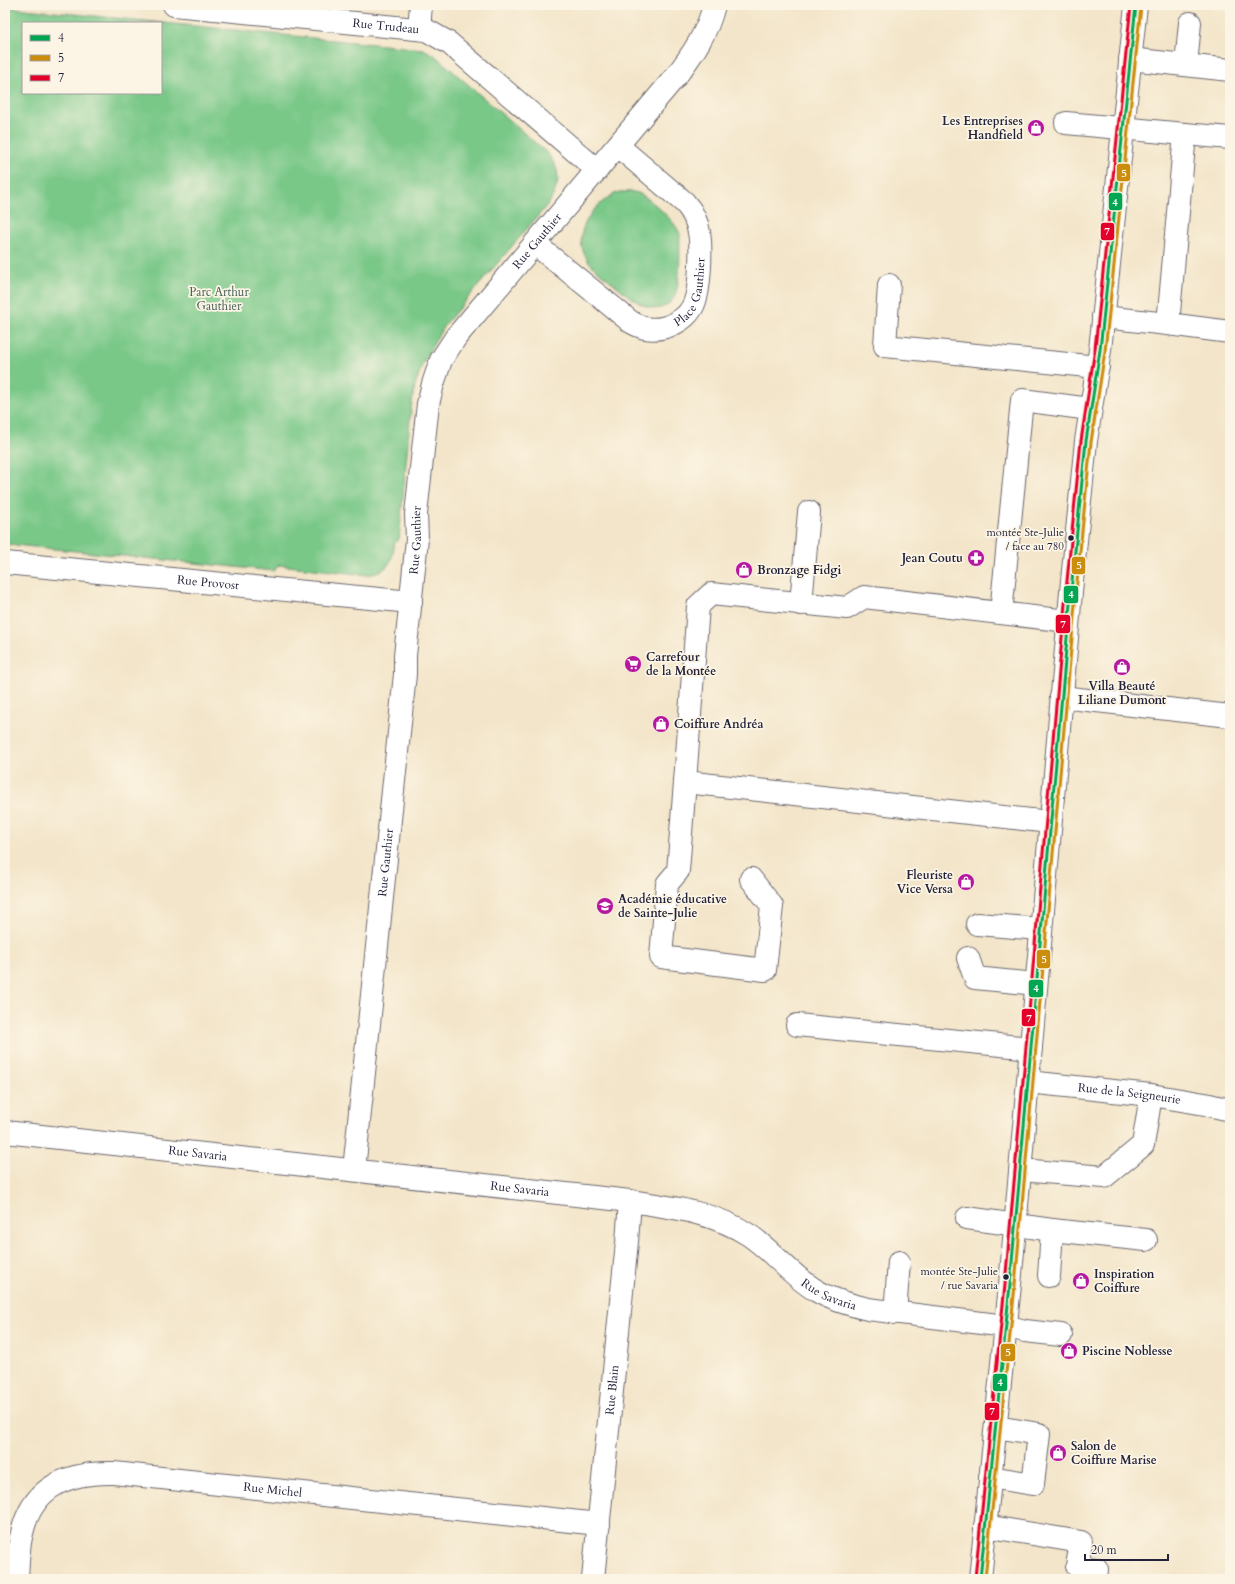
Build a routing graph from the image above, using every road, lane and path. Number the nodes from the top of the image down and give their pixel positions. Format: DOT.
graph roads {
  1 [pos="174,5"];
  2 [pos="421,5"];
  3 [pos="714,5"];
  4 [pos="1136,5"];
  5 [pos="1190,23"];
  6 [pos="419,29"];
  7 [pos="1130,59"];
  8 [pos="1186,65"];
  9 [pos="1230,70"];
  10 [pos="1066,123"];
  11 [pos="1123,128"];
  12 [pos="1185,134"];
  13 [pos="1230,138"];
  14 [pos="618,146"];
  15 [pos="597,170"];
  16 [pos="535,244"];
  17 [pos="889,285"];
  18 [pos="1103,317"];
  19 [pos="1168,324"];
  20 [pos="1230,332"];
  21 [pos="1098,367"];
  22 [pos="1090,409"];
  23 [pos="809,512"];
  24 [pos="5,563"];
  25 [pos="411,602"];
  26 [pos="801,604"];
  27 [pos="1001,613"];
  28 [pos="1068,621"];
  29 [pos="1061,697"];
  30 [pos="1230,716"];
  31 [pos="685,782"];
  32 [pos="1050,822"];
  33 [pos="751,880"];
  34 [pos="976,924"];
  35 [pos="1041,929"];
  36 [pos="968,958"];
  37 [pos="1036,984"];
  38 [pos="797,1025"];
  39 [pos="1031,1048"];
  40 [pos="1028,1082"];
  41 [pos="1151,1095"];
  42 [pos="1230,1110"];
  43 [pos="5,1132"];
  44 [pos="354,1170"];
  45 [pos="1020,1170"];
  46 [pos="630,1201"];
  47 [pos="966,1218"];
  48 [pos="1016,1224"];
  49 [pos="1052,1230"];
  50 [pos="1146,1240"];
  51 [pos="900,1262"];
  52 [pos="1048,1276"];
  53 [pos="895,1313"];
  54 [pos="1006,1326"];
  55 [pos="1061,1335"];
  56 [pos="996,1427"];
  57 [pos="990,1477"];
  58 [pos="598,1524"];
  59 [pos="985,1526"];
  60 [pos="17,1579"];
  61 [pos="593,1579"];
  62 [pos="980,1579"];
  63 [pos="1096,1579"];
  1 -- 6 [label="street, Rue Trudeau"];
  2 -- 6 [label="street"];
  3 -- 14 [label="street, Rue Gauthier"];
  4 -- 7 [label="street"];
  5 -- 8 [label="street"];
  6 -- 15 [label="street, Rue Trudeau"];
  7 -- 8 [label="street"];
  7 -- 11 [label="street"];
  8 -- 9 [label="street"];
  10 -- 11 [label="street"];
  11 -- 12 [label="street"];
  11 -- 18 [label="street"];
  12 -- 13 [label="street"];
  12 -- 19 [label="street"];
  14 -- 15 [label="street, Rue Gauthier"];
  14 -- 16 [label="street, Place Gauthier"];
  15 -- 16 [label="street, Rue Gauthier"];
  16 -- 25 [label="street, Rue Gauthier"];
  17 -- 21 [label="street"];
  18 -- 19 [label="street"];
  18 -- 21 [label="street"];
  19 -- 20 [label="street"];
  21 -- 22 [label="street"];
  22 -- 27 [label="street"];
  22 -- 28 [label="street"];
  23 -- 26 [label="street"];
  24 -- 25 [label="street, Rue Provost"];
  25 -- 44 [label="street, Rue Gauthier"];
  26 -- 27 [label="street"];
  26 -- 31 [label="street"];
  27 -- 28 [label="street"];
  28 -- 29 [label="street"];
  29 -- 30 [label="street"];
  29 -- 32 [label="street"];
  31 -- 32 [label="street"];
  31 -- 33 [label="street"];
  32 -- 35 [label="street"];
  34 -- 35 [label="street"];
  35 -- 37 [label="street"];
  36 -- 37 [label="street"];
  37 -- 39 [label="street"];
  38 -- 39 [label="street"];
  39 -- 40 [label="street"];
  40 -- 41 [label="street, Rue de la Seigneurie"];
  40 -- 45 [label="street"];
  41 -- 42 [label="street, Rue de la Seigneurie"];
  41 -- 45 [label="street"];
  43 -- 44 [label="street, Rue Savaria"];
  44 -- 46 [label="street, Rue Savaria"];
  45 -- 48 [label="street"];
  46 -- 53 [label="street, Rue Savaria"];
  46 -- 58 [label="street, Rue Blain"];
  47 -- 48 [label="street"];
  48 -- 49 [label="street"];
  48 -- 54 [label="street"];
  49 -- 50 [label="street"];
  49 -- 52 [label="street"];
  51 -- 53 [label="street"];
  53 -- 54 [label="street, Rue Savaria"];
  54 -- 55 [label="street, Rue Savaria"];
  54 -- 56 [label="street"];
  56 -- 57 [label="street"];
  56 -- 57 [label="street"];
  57 -- 59 [label="street"];
  58 -- 60 [label="street, Rue Michel"];
  58 -- 61 [label="street, Rue Blain"];
  59 -- 62 [label="street"];
  59 -- 63 [label="street"];
}
